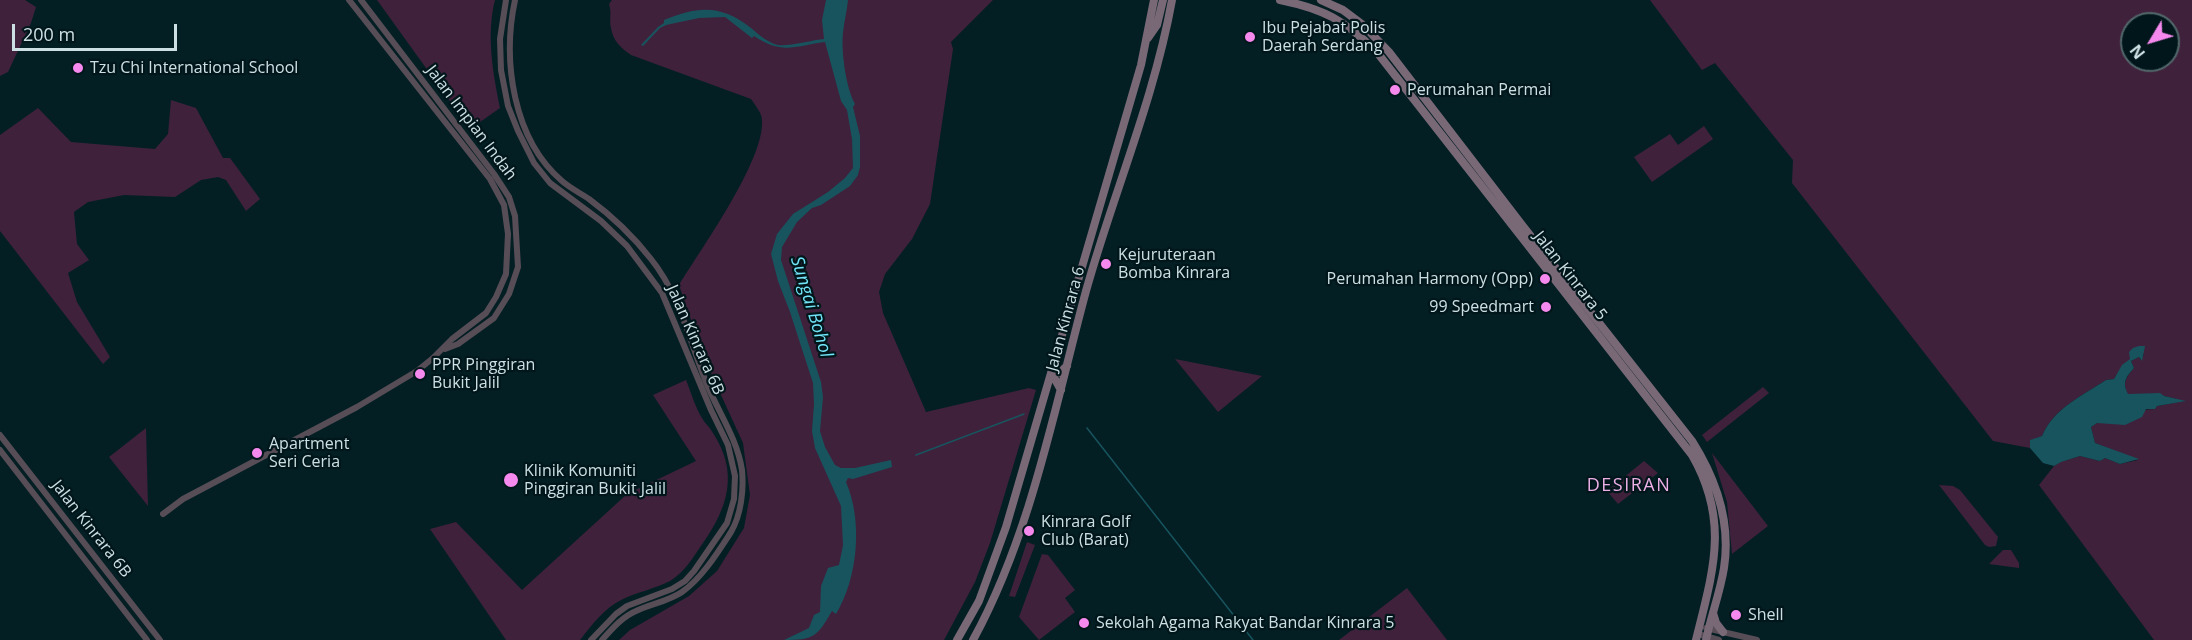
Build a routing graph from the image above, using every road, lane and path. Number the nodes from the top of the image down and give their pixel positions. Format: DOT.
graph roads {
  1 [pos="349,0"];
  2 [pos="361,0"];
  3 [pos="506,0"];
  4 [pos="515,0"];
  5 [pos="1154,0"];
  6 [pos="1170,0"];
  7 [pos="1280,0"];
  8 [pos="1321,0"];
  9 [pos="1146,42"];
  10 [pos="1418,103"];
  11 [pos="1431,108"];
  12 [pos="1435,125"];
  13 [pos="442,350"];
  14 [pos="1067,366"];
  15 [pos="1052,375"];
  16 [pos="1061,390"];
  17 [pos="1,438"];
  18 [pos="0,450"];
  19 [pos="0,456"];
  20 [pos="9,461"];
  21 [pos="163,514"];
  22 [pos="101,564"];
  23 [pos="93,570"];
  24 [pos="1713,612"];
  25 [pos="1702,634"];
  26 [pos="1721,636"];
  27 [pos="147,640"];
  28 [pos="160,640"];
  29 [pos="591,640"];
  30 [pos="602,640"];
  31 [pos="957,640"];
  32 [pos="973,640"];
  33 [pos="1757,640"];
  1 -- 13 [label="street, Jalan Impian Indah"];
  2 -- 13 [label="street, Jalan Impian Indah"];
  3 -- 29 [label="street, Jalan Kinrara 6B"];
  4 -- 30 [label="street, Jalan Kinrara 6B"];
  5 -- 9 [label="main road, Jalan Kinrara 6"];
  6 -- 9 [label="main road"];
  6 -- 14 [label="main road, Jalan Kinrara 6"];
  7 -- 10 [label="main road, Jalan Kinrara 5"];
  8 -- 11 [label="main road, Jalan Kinrara 5"];
  9 -- 15 [label="main road, Jalan Kinrara 6"];
  10 -- 11 [label="main road"];
  10 -- 12 [label="main road, Jalan Kinrara 5"];
  11 -- 12 [label="main road"];
  11 -- 24 [label="main road, Jalan Kinrara 5"];
  12 -- 25 [label="main road, Jalan Kinrara 5"];
  13 -- 21 [label="street, Jalan Impian Indah"];
  14 -- 15 [label="main road"];
  14 -- 16 [label="main road, Jalan Kinrara 6"];
  15 -- 16 [label="main road"];
  15 -- 31 [label="main road, Jalan Kinrara 6"];
  16 -- 32 [label="main road, Jalan Kinrara 6"];
  17 -- 22 [label="street, Jalan Kinrara 6B"];
  18 -- 20 [label="street, Jalan Kinrara 6B"];
  19 -- 20 [label="street"];
  20 -- 23 [label="street, Jalan Kinrara 6B"];
  22 -- 23 [label="street"];
  22 -- 28 [label="street, Jalan Kinrara 6B"];
  23 -- 27 [label="street, Jalan Kinrara 6B"];
  24 -- 25 [label="main road, Jalan Kinrara 5"];
  24 -- 26 [label="main road"];
  25 -- 26 [label="street"];
  26 -- 33 [label="street"];
}
